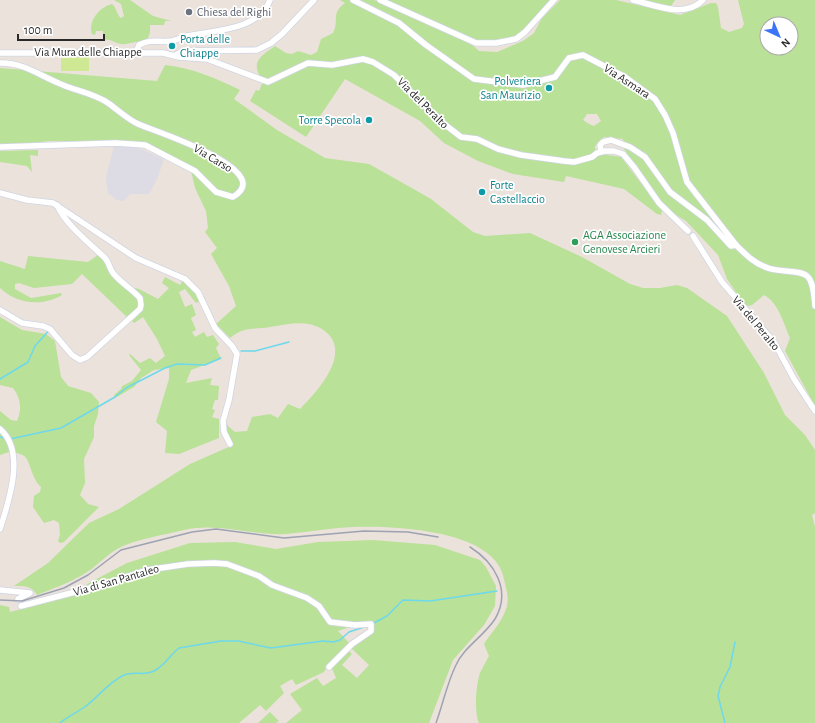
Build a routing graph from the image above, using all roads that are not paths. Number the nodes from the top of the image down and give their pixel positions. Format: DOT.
graph roads {
  1 [pos="270,0"];
  2 [pos="314,0"];
  3 [pos="353,0"];
  4 [pos="380,0"];
  5 [pos="554,0"];
  6 [pos="633,0"];
  7 [pos="699,1"];
  8 [pos="136,52"];
  9 [pos="0,53"];
  10 [pos="176,55"];
  11 [pos="0,63"];
  12 [pos="0,147"];
  13 [pos="601,151"];
  14 [pos="0,193"];
  15 [pos="57,204"];
  16 [pos="688,231"];
  17 [pos="693,236"];
  18 [pos="736,245"];
  19 [pos="815,306"];
  20 [pos="0,310"];
  21 [pos="815,411"];
  22 [pos="0,429"];
  23 [pos="230,444"];
  24 [pos="0,529"];
  25 [pos="0,590"];
  26 [pos="18,599"];
  27 [pos="21,606"];
  28 [pos="329,666"];
  1 -- 8 [label="street"];
  2 -- 10 [label="street"];
  3 -- 18 [label="street, Via Asmara"];
  4 -- 5 [label="street"];
  6 -- 7 [label="street"];
  8 -- 9 [label="street, Via Mura delle Chiappe"];
  8 -- 10 [label="street, Via Mura delle Chiappe"];
  10 -- 13 [label="street, Via del Peralto"];
  11 -- 12 [label="street, Via Carso"];
  13 -- 16 [label="street"];
  13 -- 18 [label="street"];
  14 -- 15 [label="street"];
  15 -- 20 [label="street"];
  15 -- 23 [label="street"];
  17 -- 21 [label="street, Via del Peralto"];
  18 -- 19 [label="street"];
  22 -- 24 [label="street"];
  25 -- 26 [label="street"];
  27 -- 28 [label="street, Via di San Pantaleo"];
}
